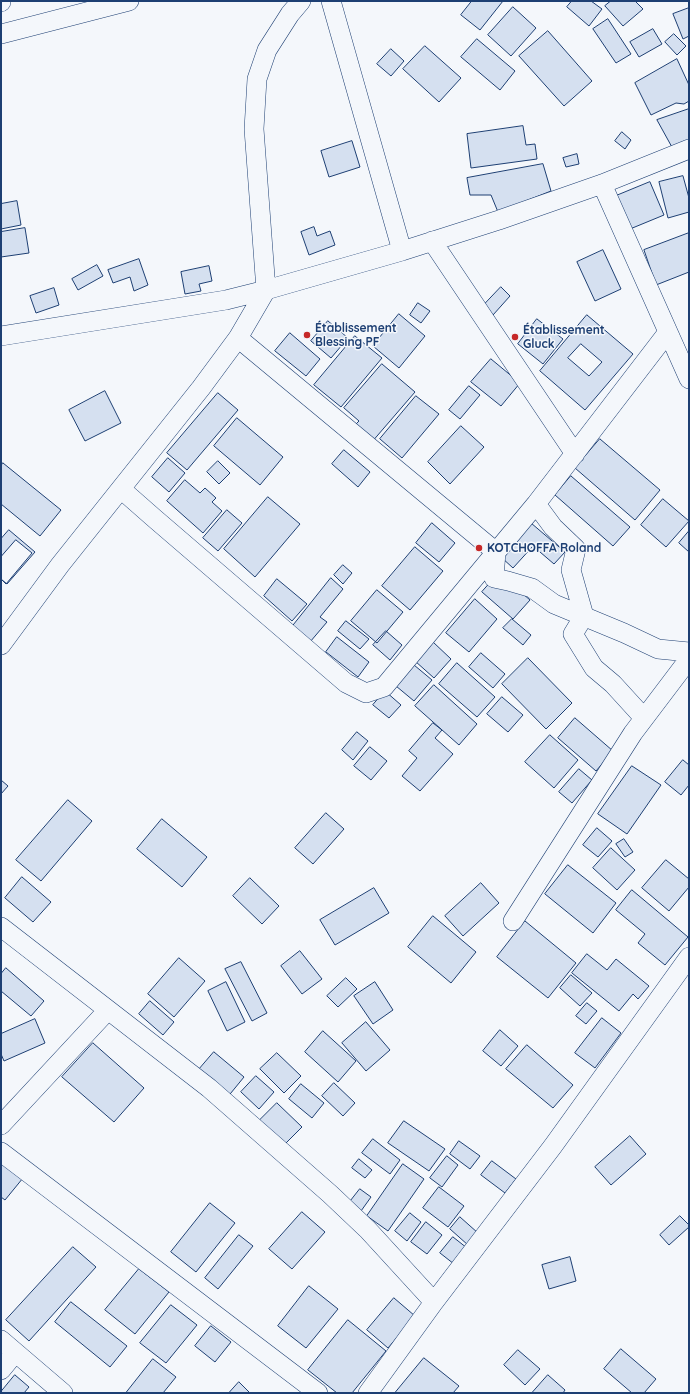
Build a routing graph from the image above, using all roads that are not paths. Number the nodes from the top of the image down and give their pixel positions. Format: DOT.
graph roads {
  1 [pos="129,1"];
  2 [pos="301,1"];
  3 [pos="331,1"];
  4 [pos="1,34"];
  5 [pos="689,149"];
  6 [pos="602,184"];
  7 [pos="432,242"];
  8 [pos="402,251"];
  9 [pos="266,290"];
  10 [pos="668,332"];
  11 [pos="1,336"];
  12 [pos="238,338"];
  13 [pos="689,379"];
  14 [pos="575,454"];
  15 [pos="121,488"];
  16 [pos="536,504"];
  17 [pos="496,552"];
  18 [pos="584,616"];
  19 [pos="1,645"];
  20 [pos="689,652"];
  21 [pos="689,659"];
  22 [pos="644,718"];
  23 [pos="513,921"];
  24 [pos="1,927"];
  25 [pos="689,957"];
  26 [pos="108,1010"];
  27 [pos="1,1125"];
  28 [pos="1,1152"];
  29 [pos="434,1302"];
  30 [pos="1,1340"];
  31 [pos="15,1352"];
  32 [pos="1,1370"];
  33 [pos="63,1393"];
  34 [pos="318,1393"];
  35 [pos="368,1393"];
  1 -- 4 [label="street"];
  2 -- 9 [label="street"];
  3 -- 8 [label="street"];
  5 -- 6 [label="street"];
  6 -- 7 [label="street"];
  6 -- 10 [label="street"];
  7 -- 8 [label="street"];
  7 -- 14 [label="street"];
  8 -- 9 [label="street"];
  9 -- 11 [label="street"];
  9 -- 12 [label="street"];
  10 -- 13 [label="street"];
  10 -- 14 [label="street"];
  12 -- 15 [label="street"];
  12 -- 17 [label="street"];
  14 -- 16 [label="street"];
  15 -- 17 [label="street"];
  15 -- 19 [label="street"];
  16 -- 17 [label="street"];
  16 -- 18 [label="street"];
  17 -- 18 [label="street"];
  18 -- 20 [label="street"];
  18 -- 22 [label="street"];
  21 -- 22 [label="street"];
  22 -- 23 [label="street"];
  24 -- 26 [label="street"];
  25 -- 29 [label="street"];
  26 -- 27 [label="street"];
  26 -- 29 [label="street"];
  28 -- 34 [label="street"];
  29 -- 35 [label="street"];
  30 -- 31 [label="street"];
  31 -- 32 [label="street"];
  31 -- 33 [label="street"];
}
